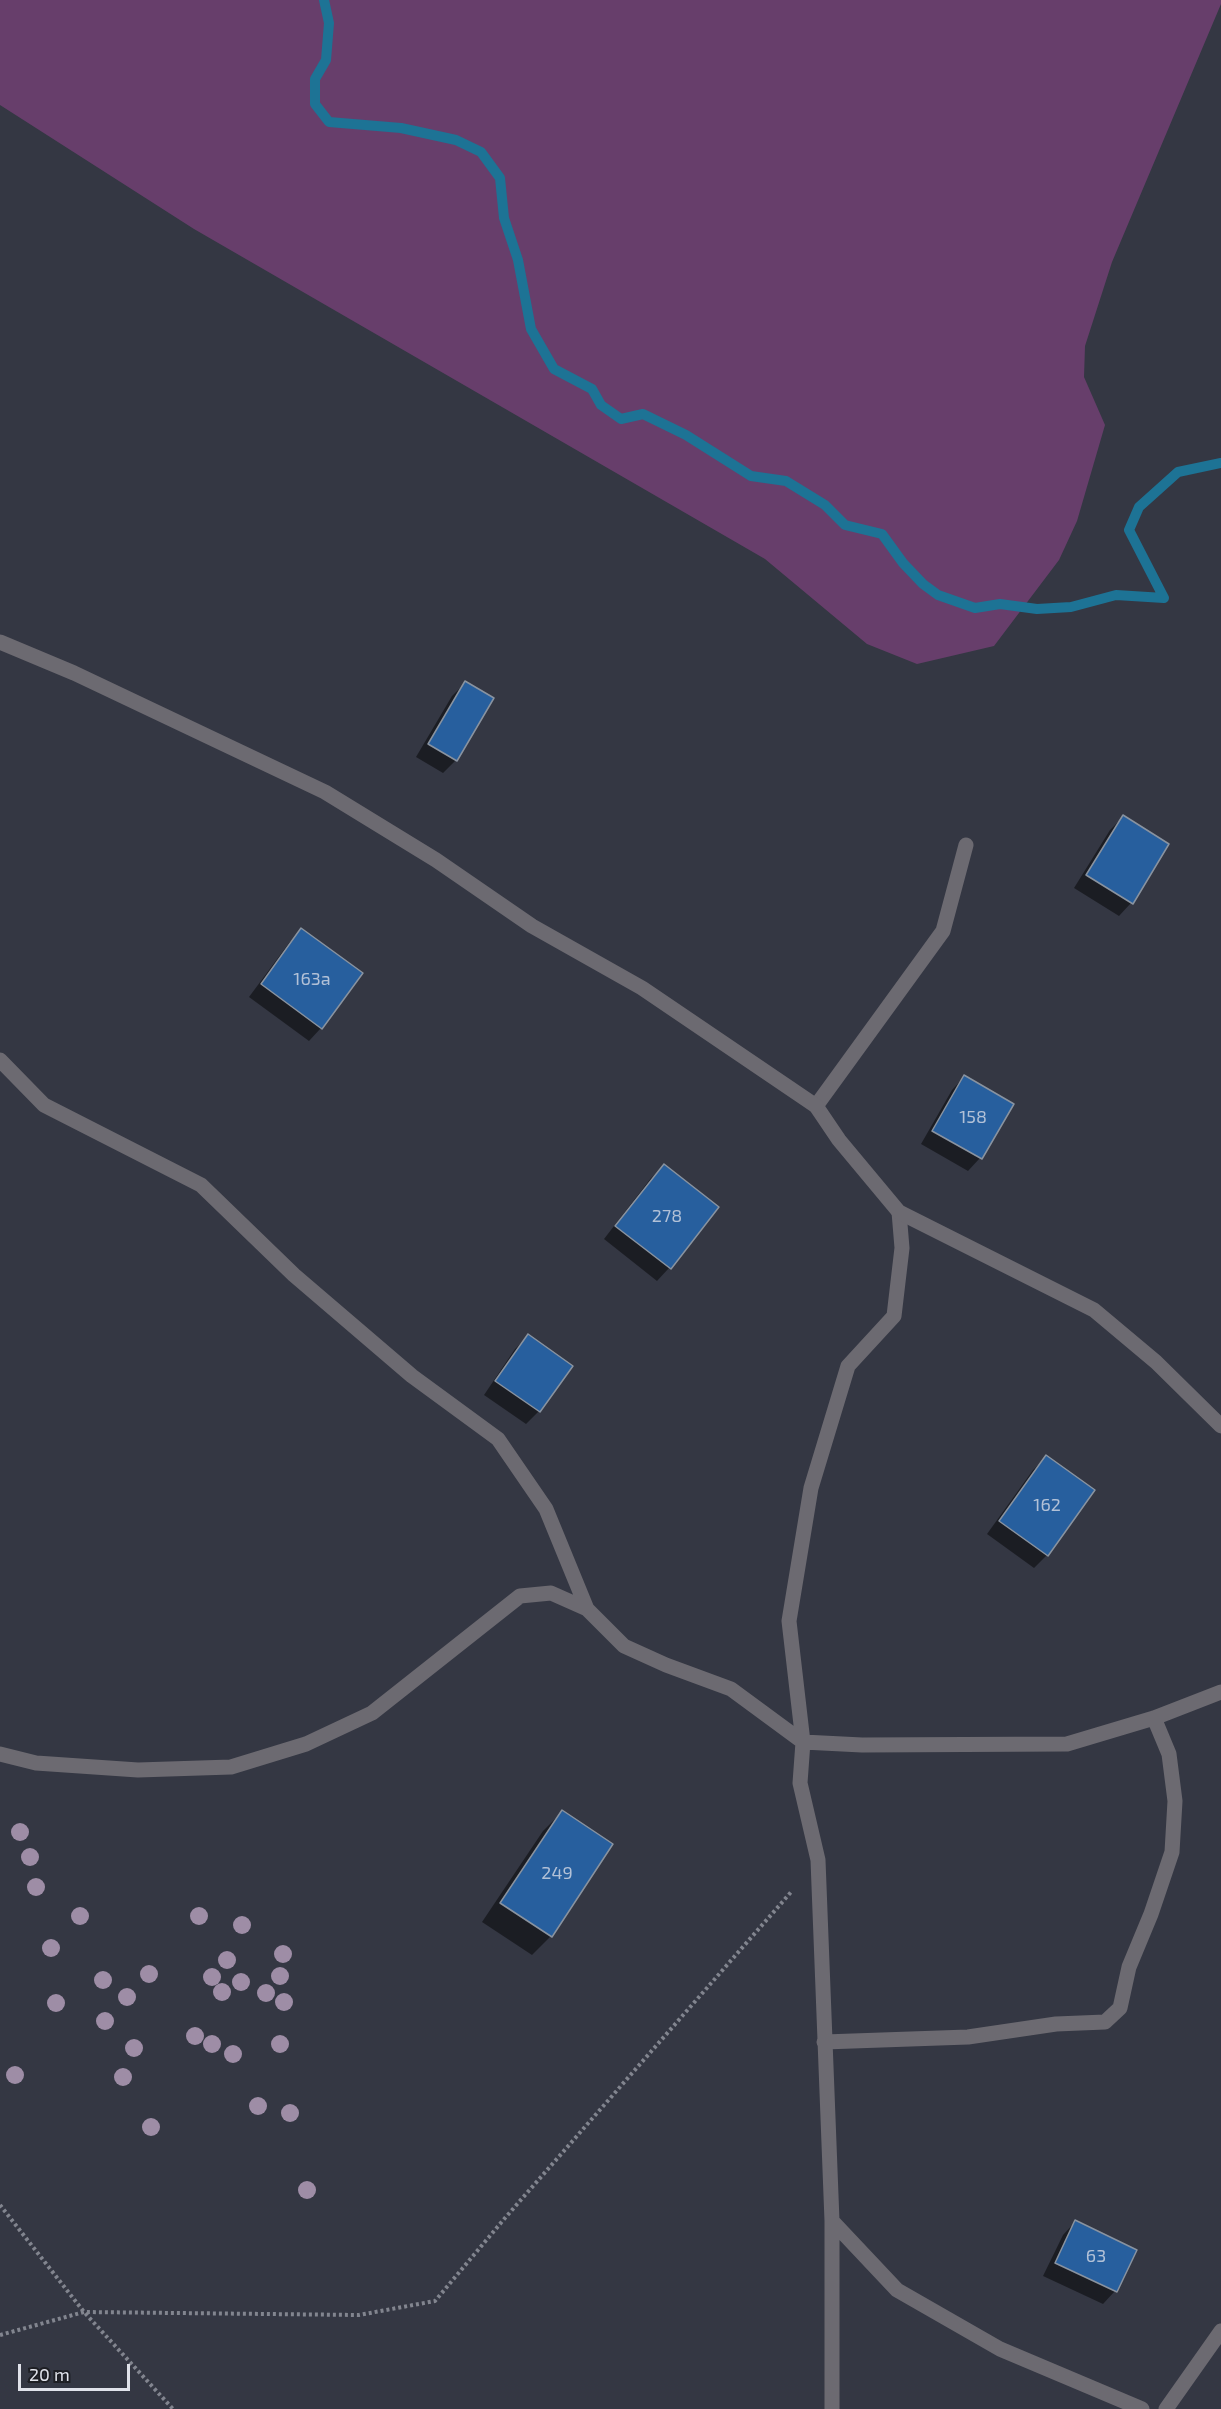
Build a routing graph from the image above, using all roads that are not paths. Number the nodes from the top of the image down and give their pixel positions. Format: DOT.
graph roads {
  1 [pos="0,642"];
  2 [pos="966,845"];
  3 [pos="0,1060"];
  4 [pos="816,1106"];
  5 [pos="899,1212"];
  6 [pos="1221,1426"];
  7 [pos="587,1609"];
  8 [pos="1221,1692"];
  9 [pos="1154,1718"];
  10 [pos="804,1742"];
  11 [pos="0,1754"];
  12 [pos="824,2042"];
  13 [pos="831,2221"];
  14 [pos="1221,2331"];
  15 [pos="832,2409"];
  16 [pos="1142,2409"];
  17 [pos="1166,2409"];
  1 -- 4 [label="street"];
  2 -- 4 [label="street"];
  3 -- 7 [label="street"];
  4 -- 5 [label="street"];
  5 -- 6 [label="street"];
  5 -- 10 [label="street"];
  7 -- 10 [label="street"];
  7 -- 11 [label="street"];
  8 -- 9 [label="street"];
  9 -- 10 [label="street"];
  9 -- 12 [label="street"];
  10 -- 12 [label="street"];
  12 -- 13 [label="street"];
  13 -- 15 [label="street"];
  13 -- 16 [label="street"];
  14 -- 17 [label="street"];
}
